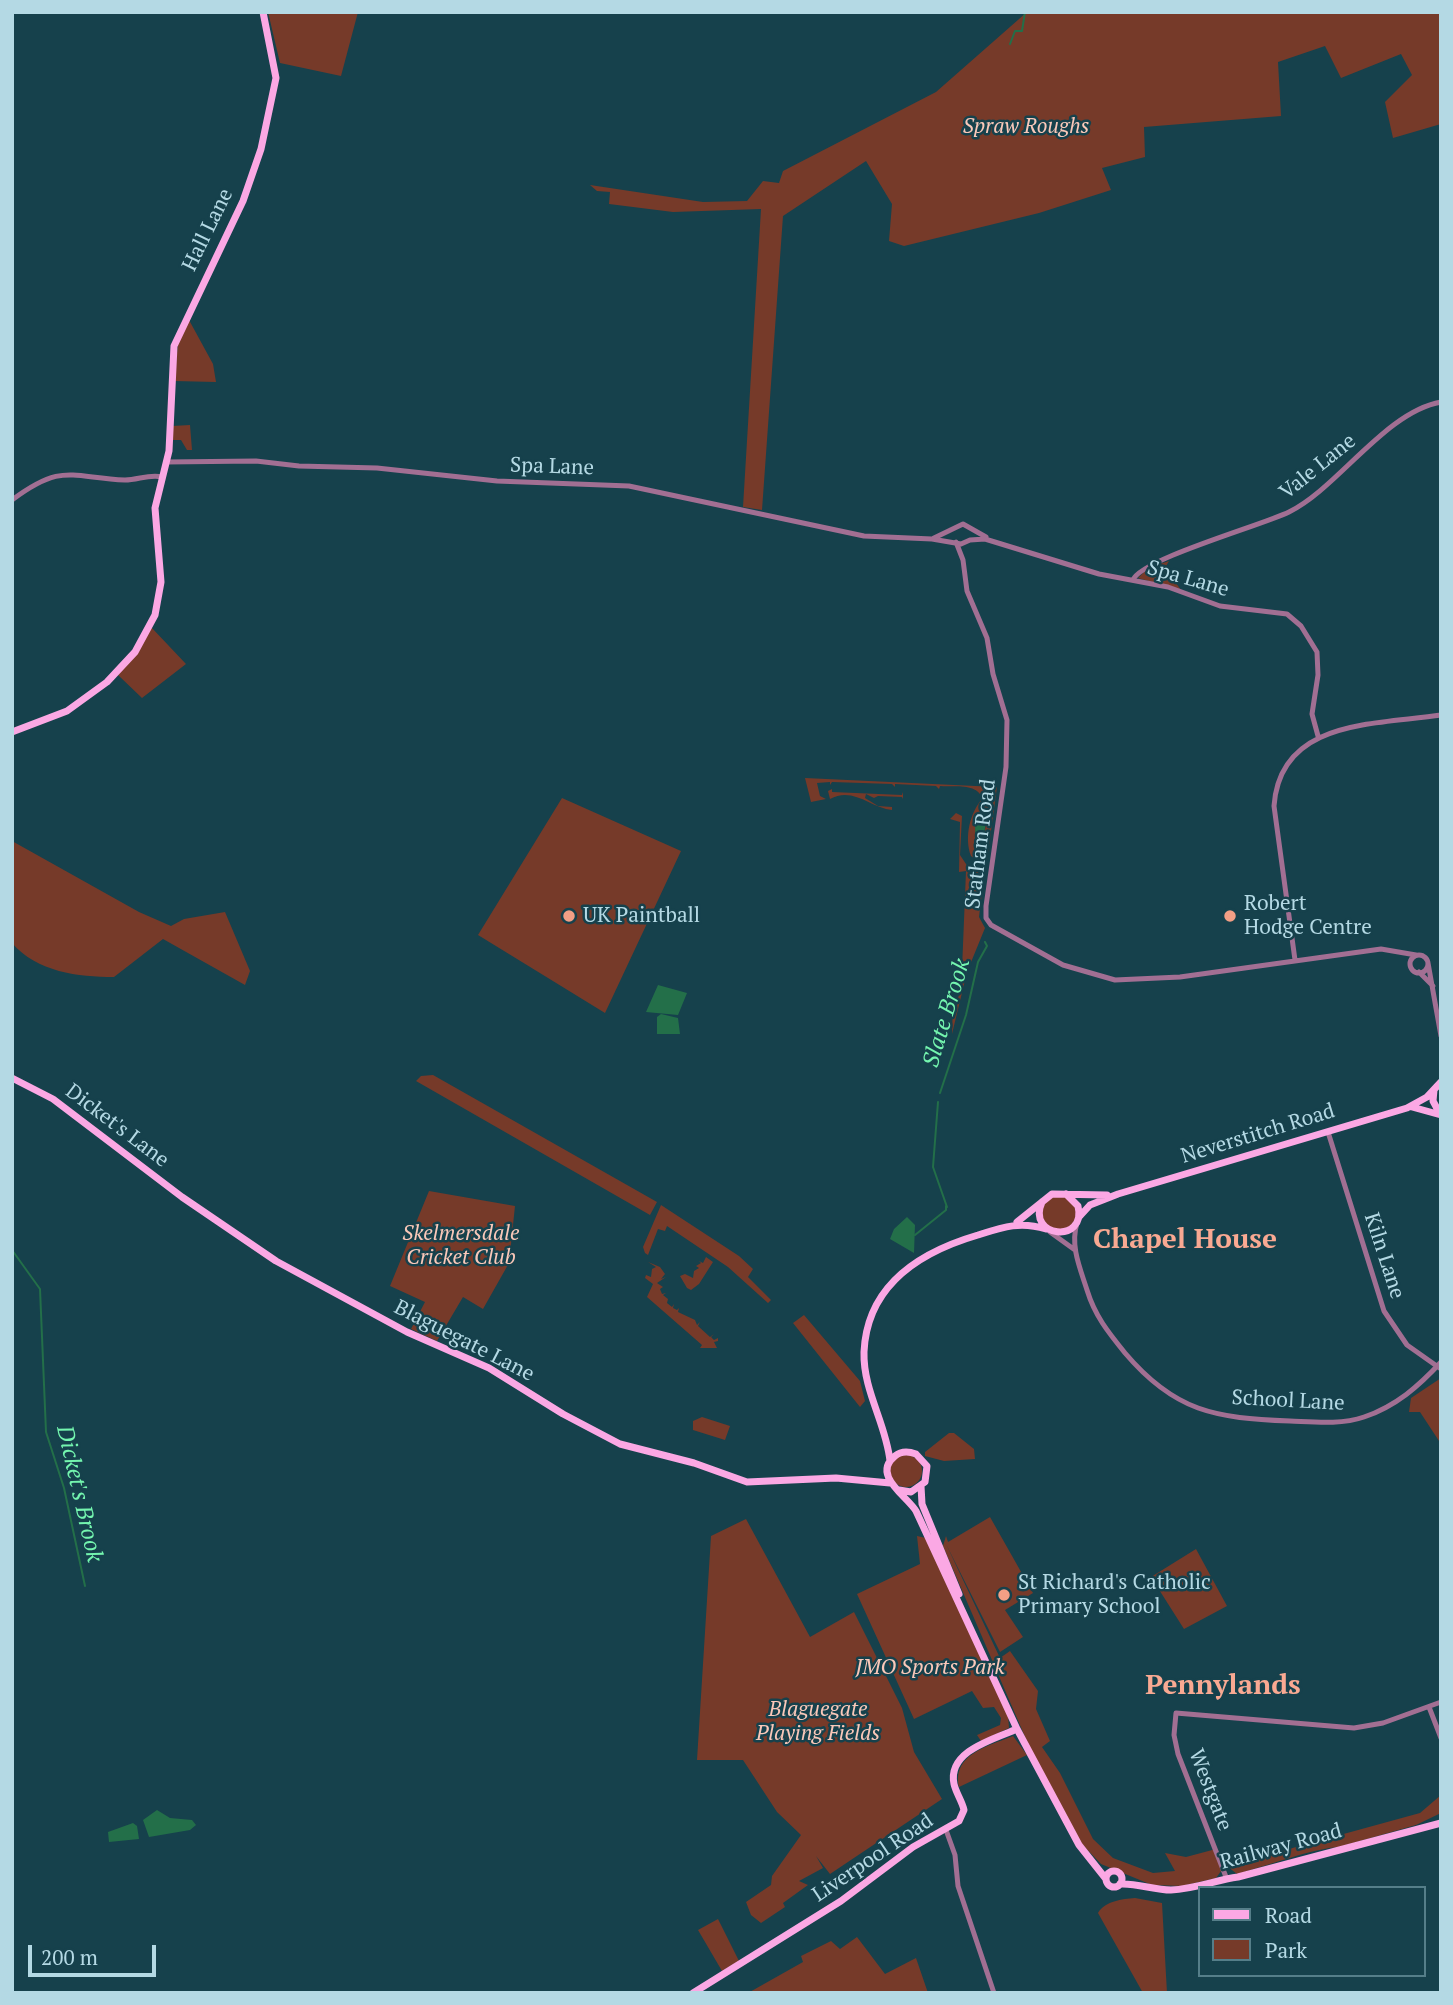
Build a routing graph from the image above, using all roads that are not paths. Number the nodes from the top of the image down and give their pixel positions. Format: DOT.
graph roads {
  1 [pos="263,12"];
  2 [pos="1441,402"];
  3 [pos="166,463"];
  4 [pos="162,477"];
  5 [pos="12,500"];
  6 [pos="969,527"];
  7 [pos="954,528"];
  8 [pos="932,539"];
  9 [pos="970,540"];
  10 [pos="992,541"];
  11 [pos="956,542"];
  12 [pos="962,560"];
  13 [pos="1133,580"];
  14 [pos="1441,715"];
  15 [pos="12,732"];
  16 [pos="1318,737"];
  17 [pos="1399,950"];
  18 [pos="1416,955"];
  19 [pos="1295,960"];
  20 [pos="1411,962"];
  21 [pos="1428,964"];
  22 [pos="1419,972"];
  23 [pos="1435,989"];
  24 [pos="1441,1035"];
  25 [pos="1441,1076"];
  26 [pos="12,1078"];
  27 [pos="1437,1086"];
  28 [pos="1407,1108"];
  29 [pos="1441,1115"];
  30 [pos="1328,1132"];
  31 [pos="1066,1194"];
  32 [pos="1118,1194"];
  33 [pos="1043,1201"];
  34 [pos="198,1209"];
  35 [pos="1079,1219"];
  36 [pos="1013,1225"];
  37 [pos="1048,1230"];
  38 [pos="1074,1250"];
  39 [pos="1439,1366"];
  40 [pos="888,1440"];
  41 [pos="902,1452"];
  42 [pos="890,1461"];
  43 [pos="887,1471"];
  44 [pos="871,1479"];
  45 [pos="890,1483"];
  46 [pos="921,1486"];
  47 [pos="899,1490"];
  48 [pos="928,1518"];
  49 [pos="924,1528"];
  50 [pos="969,1623"];
  51 [pos="1441,1702"];
  52 [pos="1429,1707"];
  53 [pos="1017,1729"];
  54 [pos="1441,1738"];
  55 [pos="1441,1816"];
  56 [pos="1432,1823"];
  57 [pos="1441,1823"];
  58 [pos="946,1830"];
  59 [pos="1097,1865"];
  60 [pos="1112,1871"];
  61 [pos="1122,1875"];
  62 [pos="1226,1877"];
  63 [pos="1106,1879"];
  64 [pos="1120,1884"];
  65 [pos="1137,1886"];
  66 [pos="1198,1886"];
  67 [pos="1200,1886"];
  68 [pos="693,1993"];
  69 [pos="994,1993"];
  1 -- 3 [label="main road, Hall Lane"];
  2 -- 13 [label="street, Vale Lane"];
  3 -- 4 [label="main road, Hall Lane"];
  3 -- 8 [label="street, Spa Lane"];
  4 -- 5 [label="street"];
  4 -- 15 [label="main road, Hall Lane"];
  6 -- 7 [label="street"];
  6 -- 9 [label="street"];
  6 -- 10 [label="street, Spa Lane"];
  7 -- 8 [label="street"];
  7 -- 11 [label="street"];
  8 -- 11 [label="street, Spa Lane"];
  9 -- 10 [label="street, Spa Lane"];
  9 -- 11 [label="street"];
  9 -- 12 [label="street, Statham Road"];
  10 -- 13 [label="street, Spa Lane"];
  11 -- 12 [label="street, Statham Road"];
  12 -- 19 [label="street, Statham Road"];
  13 -- 16 [label="street, Spa Lane"];
  14 -- 16 [label="street"];
  16 -- 19 [label="street"];
  17 -- 18 [label="street, Statham Road"];
  17 -- 19 [label="street, Statham Road"];
  17 -- 20 [label="street"];
  18 -- 20 [label="street"];
  18 -- 21 [label="street"];
  20 -- 22 [label="street"];
  21 -- 22 [label="street"];
  21 -- 23 [label="street"];
  22 -- 23 [label="street"];
  23 -- 24 [label="street"];
  25 -- 27 [label="street"];
  26 -- 34 [label="main road, Dicket's Lane"];
  27 -- 28 [label="main road, Neverstitch Road"];
  27 -- 29 [label="main road"];
  28 -- 29 [label="main road, Neverstitch Road"];
  28 -- 30 [label="main road, Neverstitch Road"];
  30 -- 32 [label="main road, Neverstitch Road"];
  30 -- 39 [label="street, Kiln Lane"];
  31 -- 32 [label="main road, Neverstitch Road"];
  31 -- 33 [label="main road"];
  31 -- 35 [label="main road"];
  32 -- 35 [label="main road, Neverstitch Road"];
  33 -- 36 [label="main road"];
  33 -- 37 [label="main road"];
  34 -- 44 [label="main road, Blaguegate Lane"];
  35 -- 37 [label="main road"];
  35 -- 38 [label="street, School Lane"];
  36 -- 37 [label="main road"];
  36 -- 40 [label="main road"];
  37 -- 38 [label="street"];
  38 -- 39 [label="street, School Lane"];
  40 -- 41 [label="main road"];
  40 -- 42 [label="main road"];
  41 -- 42 [label="main road"];
  41 -- 46 [label="main road"];
  42 -- 43 [label="main road"];
  43 -- 44 [label="main road"];
  43 -- 45 [label="main road"];
  44 -- 45 [label="main road"];
  45 -- 47 [label="main road"];
  46 -- 47 [label="main road"];
  46 -- 48 [label="main road"];
  47 -- 49 [label="main road"];
  48 -- 49 [label="main road"];
  48 -- 50 [label="main road"];
  49 -- 50 [label="main road"];
  50 -- 53 [label="main road"];
  51 -- 52 [label="street"];
  52 -- 54 [label="street"];
  52 -- 62 [label="street, Westgate"];
  53 -- 58 [label="main road, Liverpool Road"];
  53 -- 59 [label="main road"];
  55 -- 56 [label="main road, Railway Road"];
  56 -- 57 [label="main road, Railway Road"];
  56 -- 62 [label="main road, Railway Road"];
  58 -- 68 [label="main road, Liverpool Road"];
  58 -- 69 [label="street"];
  59 -- 60 [label="main road"];
  59 -- 63 [label="main road"];
  60 -- 61 [label="main road"];
  60 -- 63 [label="main road"];
  61 -- 64 [label="main road"];
  61 -- 65 [label="main road"];
  62 -- 67 [label="main road, Railway Road"];
  63 -- 64 [label="main road, Railway Road"];
  64 -- 65 [label="main road, Railway Road"];
  65 -- 66 [label="main road, Railway Road"];
}
